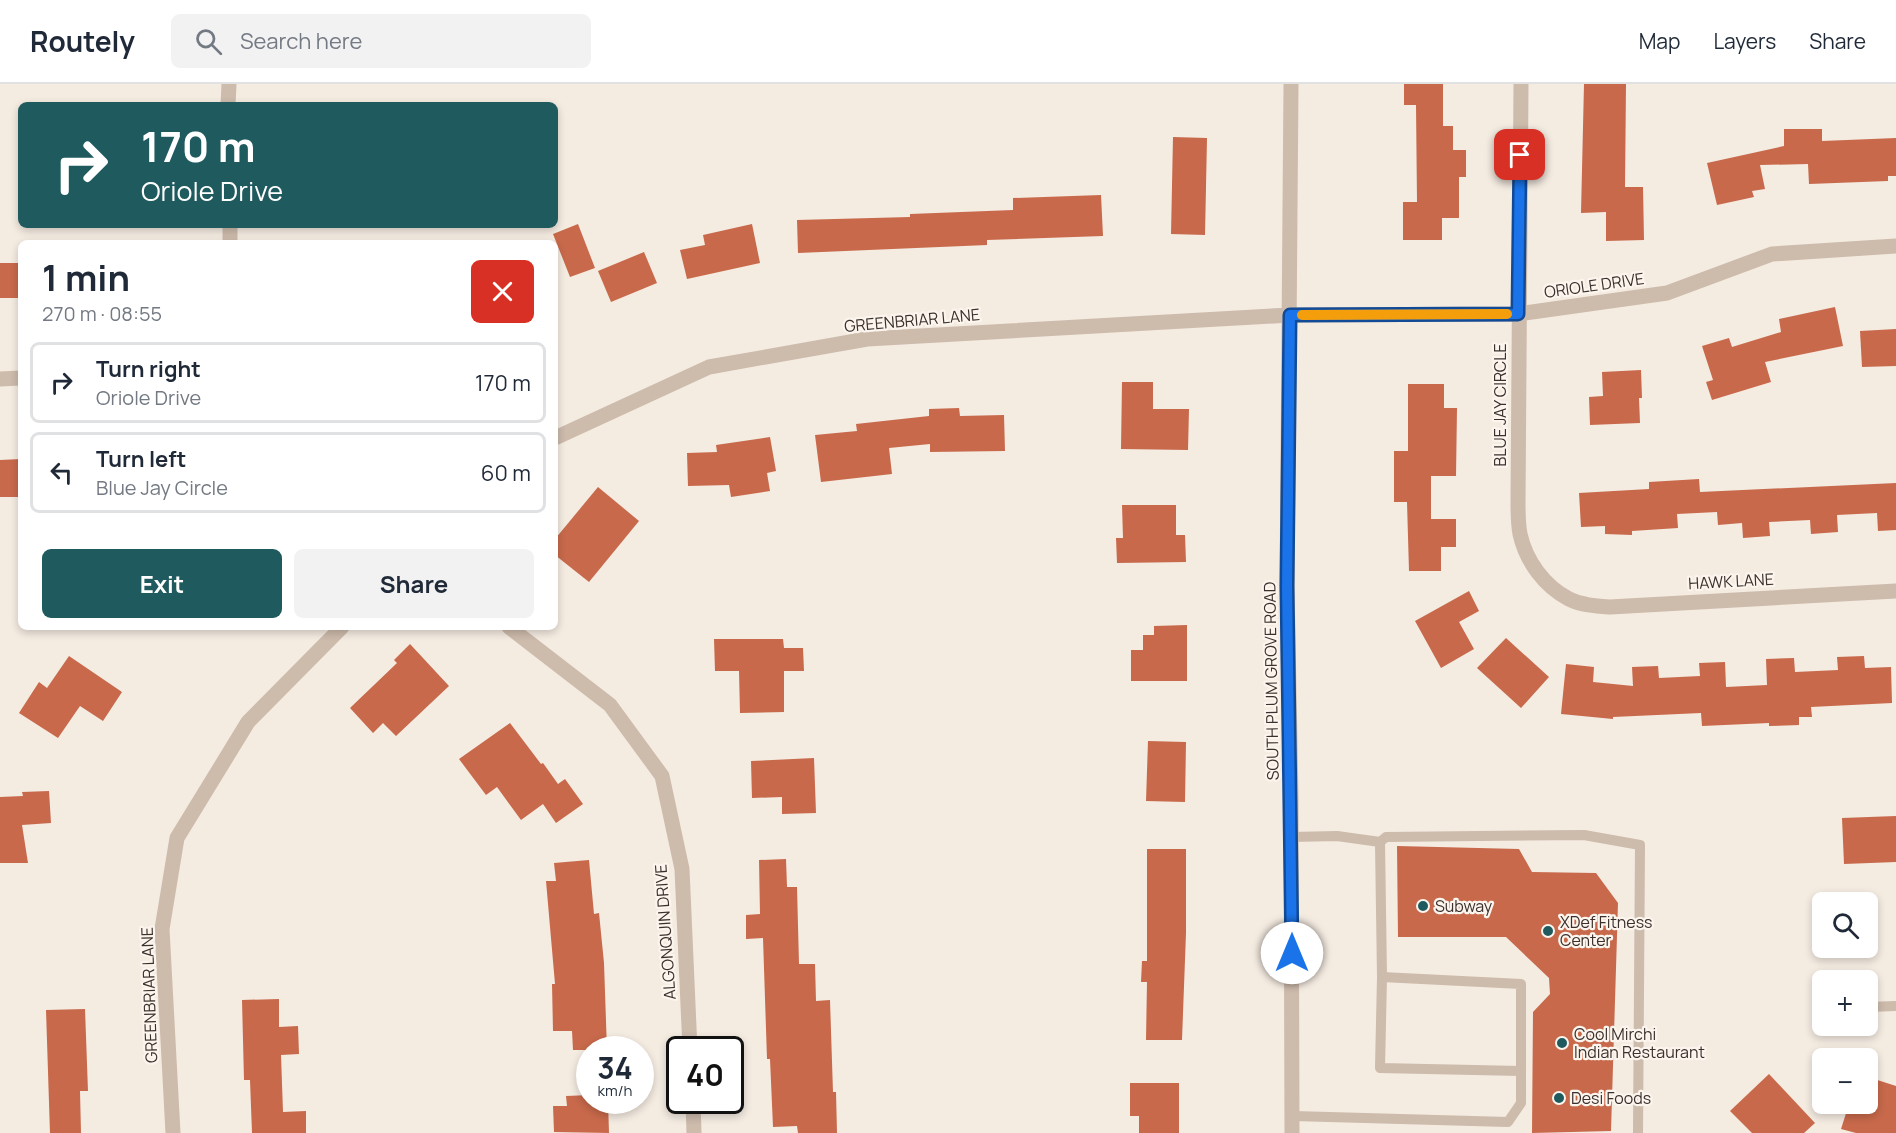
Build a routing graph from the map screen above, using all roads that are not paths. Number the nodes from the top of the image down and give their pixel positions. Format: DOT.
graph roads {
  1 [pos="229,84"];
  2 [pos="1291,84"];
  3 [pos="1521,84"];
  4 [pos="228,102"];
  5 [pos="1896,246"];
  6 [pos="1518,314"];
  7 [pos="1290,315"];
  8 [pos="18,378"];
  9 [pos="0,379"];
  10 [pos="558,437"];
  11 [pos="1896,591"];
  12 [pos="1569,600"];
  13 [pos="339,630"];
  14 [pos="513,630"];
  15 [pos="1291,837"];
  16 [pos="1380,842"];
  17 [pos="1382,976"];
  18 [pos="1896,1006"];
  19 [pos="1878,1007"];
  20 [pos="689,1036"];
  21 [pos="1521,1071"];
  22 [pos="693,1114"];
  23 [pos="1293,1116"];
  24 [pos="173,1133"];
  25 [pos="694,1133"];
  26 [pos="1292,1133"];
  27 [pos="1638,1133"];
  1 -- 4 [label="street"];
  2 -- 7 [label="street, SOUTH PLUM GROVE ROAD"];
  3 -- 6 [label="street, BLUE JAY CIRCLE"];
  5 -- 6 [label="street, ORIOLE DRIVE"];
  6 -- 7 [label="street, ORIOLE DRIVE"];
  6 -- 12 [label="street, BLUE JAY CIRCLE"];
  7 -- 10 [label="street, GREENBRIAR LANE"];
  7 -- 15 [label="street, SOUTH PLUM GROVE ROAD"];
  8 -- 9 [label="street"];
  11 -- 12 [label="street, HAWK LANE"];
  13 -- 24 [label="street, GREENBRIAR LANE"];
  14 -- 20 [label="street, ALGONQUIN DRIVE"];
  15 -- 16 [label="lane"];
  15 -- 23 [label="street, SOUTH PLUM GROVE ROAD"];
  16 -- 17 [label="lane"];
  16 -- 27 [label="lane"];
  17 -- 21 [label="lane"];
  17 -- 21 [label="lane"];
  18 -- 19 [label="lane"];
  21 -- 23 [label="lane"];
  22 -- 25 [label="street"];
  23 -- 26 [label="street, SOUTH PLUM GROVE ROAD"];
}
